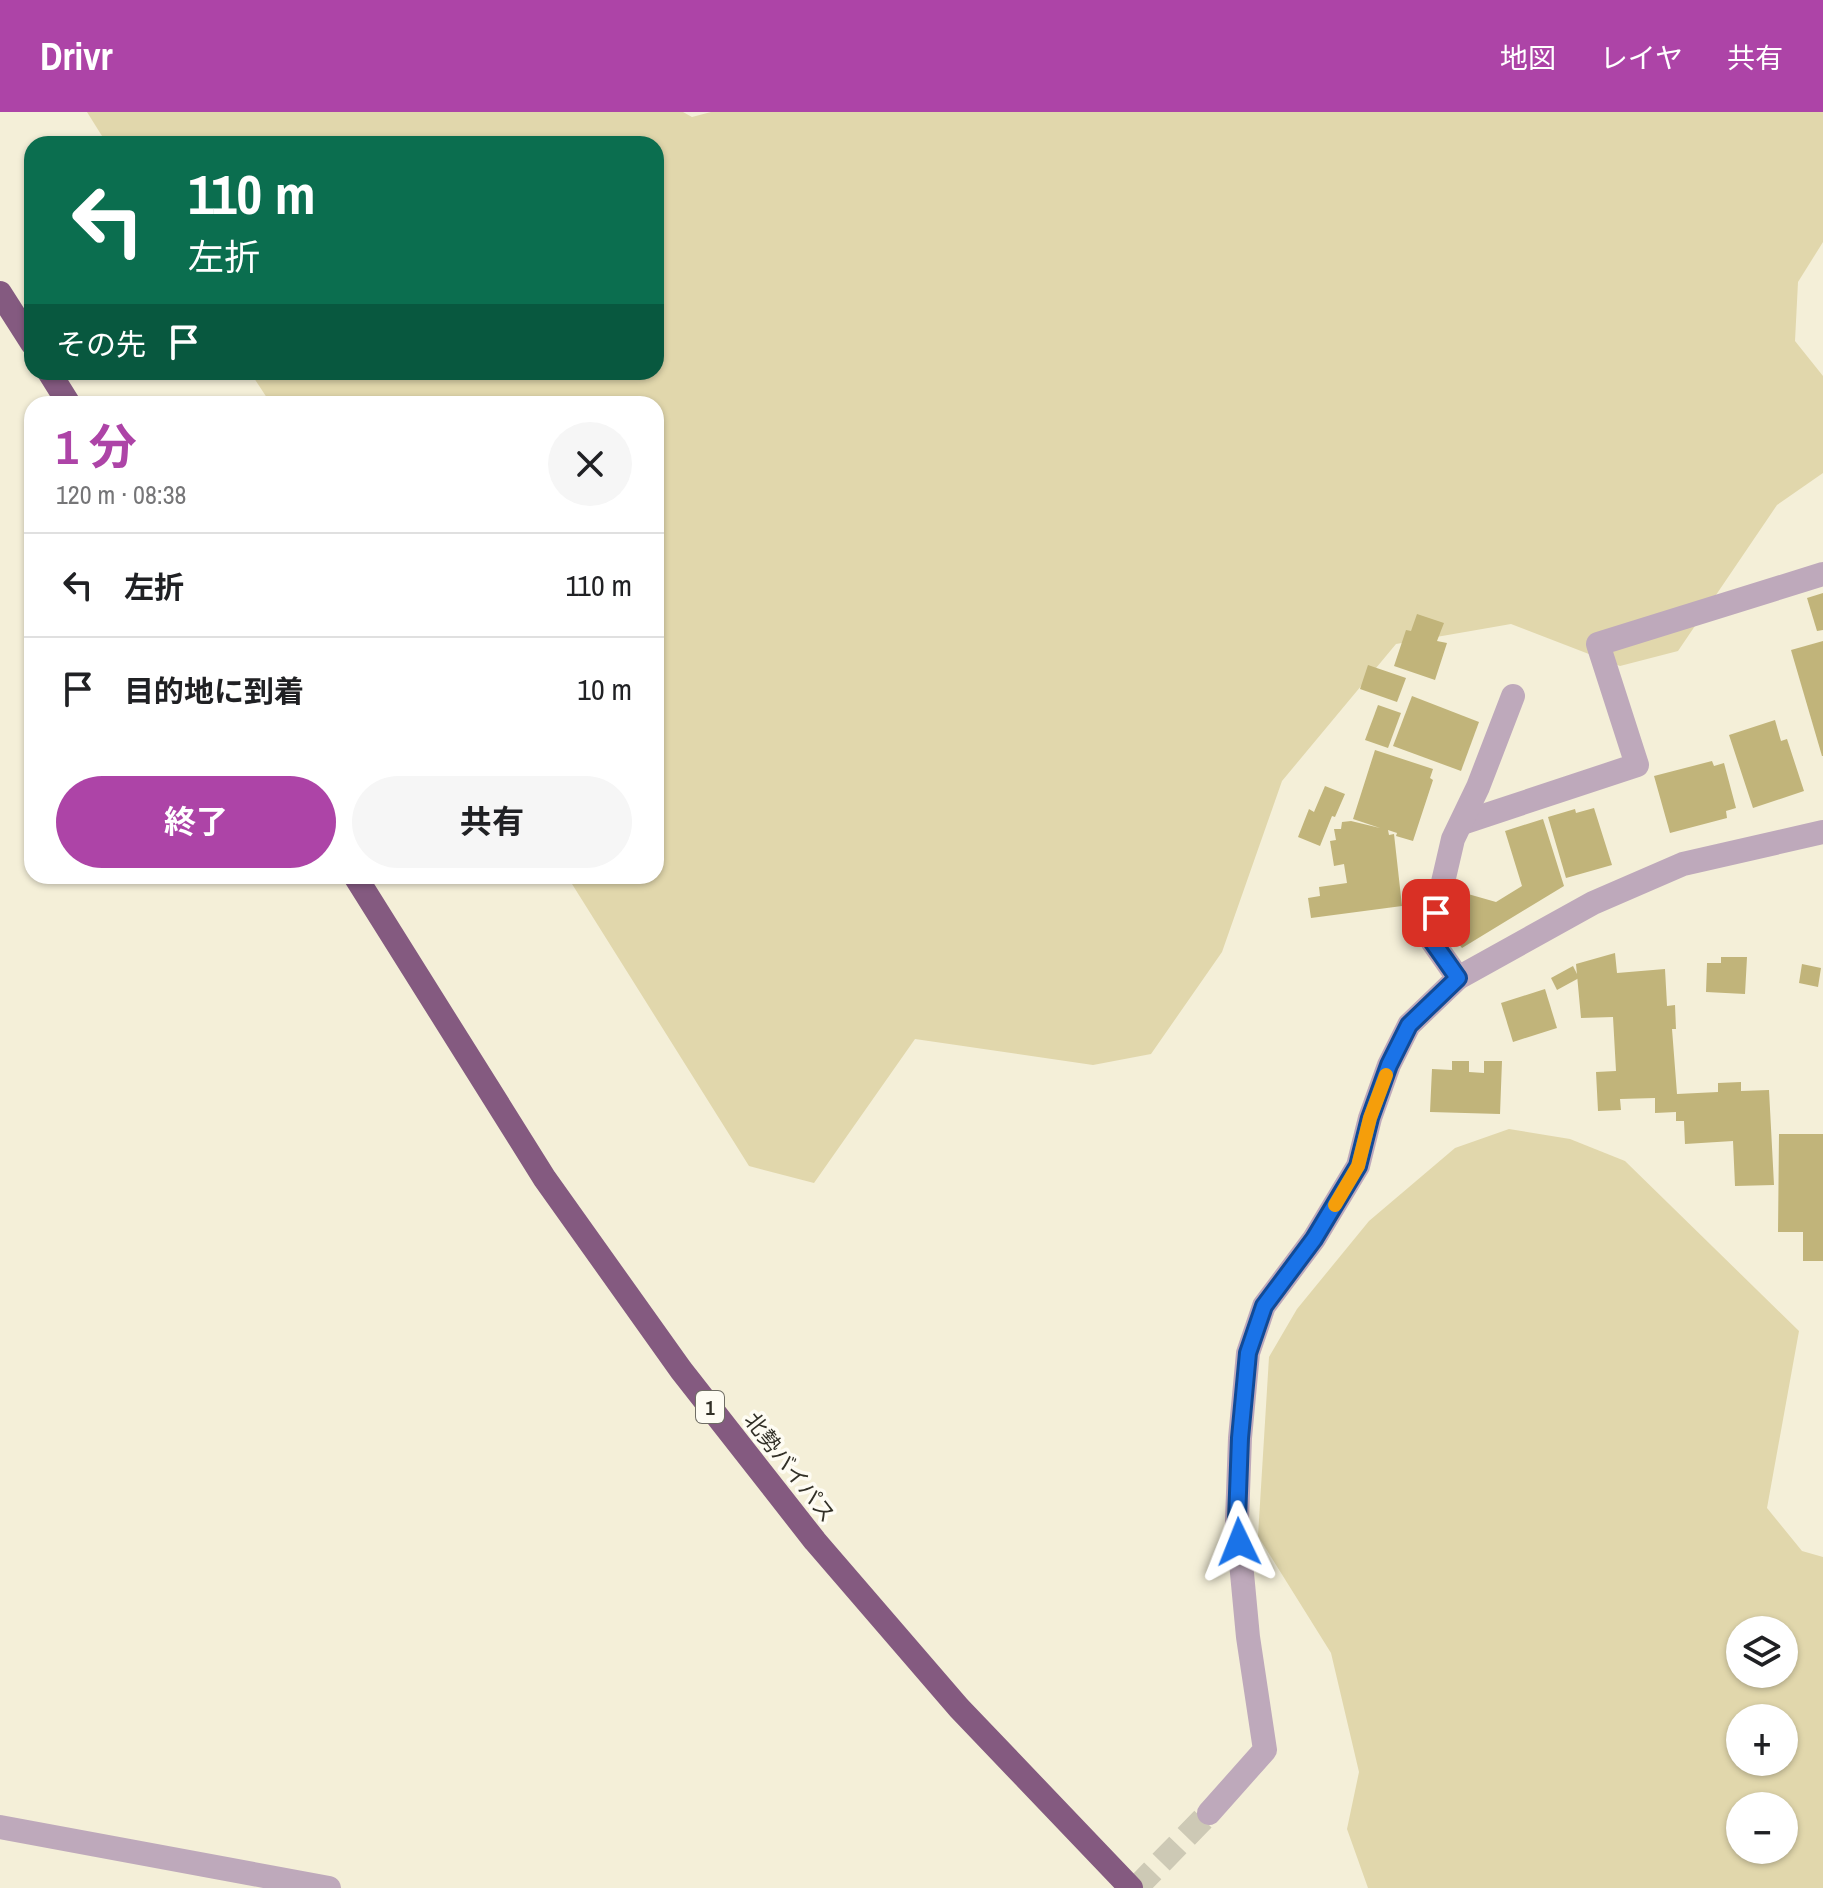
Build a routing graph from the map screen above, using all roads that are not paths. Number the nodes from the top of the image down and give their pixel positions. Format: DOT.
graph roads {
  1 [pos="0,293"];
  2 [pos="24,330"];
  3 [pos="1823,574"];
  4 [pos="1513,696"];
  5 [pos="1462,823"];
  6 [pos="1823,832"];
  7 [pos="360,884"];
  8 [pos="1458,978"];
  9 [pos="1209,1813"];
  10 [pos="0,1827"];
  11 [pos="329,1888"];
  12 [pos="1131,1888"];
  1 -- 2 [label="highway"];
  3 -- 5 [label="street"];
  4 -- 5 [label="street"];
  5 -- 8 [label="street"];
  6 -- 8 [label="street"];
  7 -- 12 [label="highway, 北勢バイパス / 1"];
  8 -- 9 [label="street"];
  10 -- 11 [label="street"];
}
